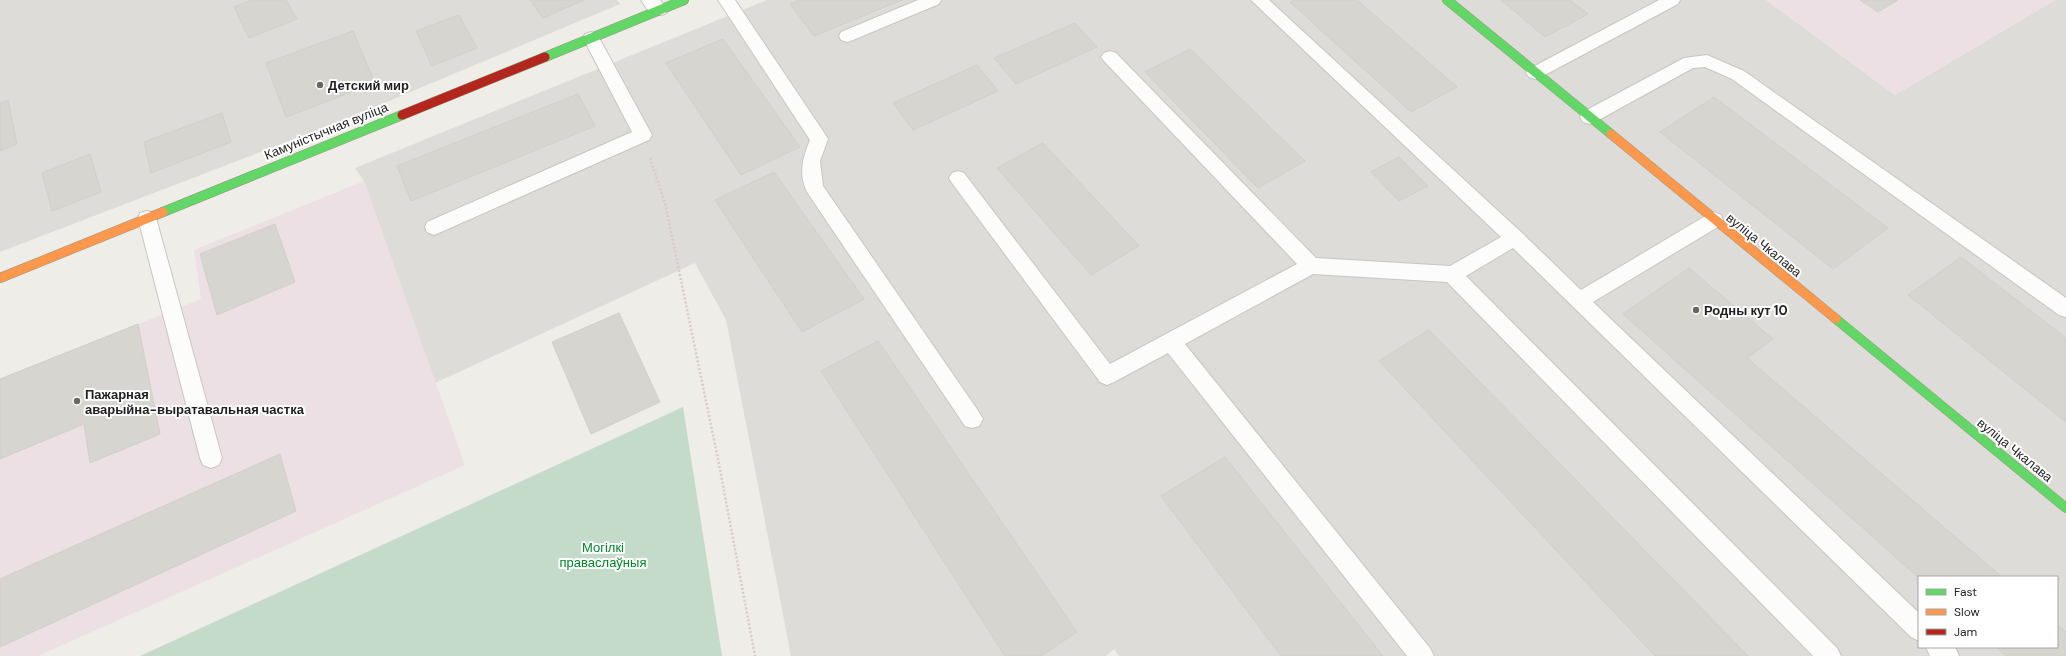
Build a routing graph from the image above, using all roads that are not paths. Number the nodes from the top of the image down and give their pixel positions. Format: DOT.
graph roads {
  1 [pos="684,0"];
  2 [pos="726,0"];
  3 [pos="934,0"];
  4 [pos="1259,0"];
  5 [pos="1447,0"];
  6 [pos="1672,0"];
  7 [pos="655,5"];
  8 [pos="847,36"];
  9 [pos="591,38"];
  10 [pos="1110,57"];
  11 [pos="1535,73"];
  12 [pos="1589,117"];
  13 [pos="958,178"];
  14 [pos="146,218"];
  15 [pos="1714,220"];
  16 [pos="434,227"];
  17 [pos="1515,238"];
  18 [pos="1311,266"];
  19 [pos="1452,274"];
  20 [pos="0,278"];
  21 [pos="1579,301"];
  22 [pos="2066,309"];
  23 [pos="1171,342"];
  24 [pos="972,419"];
  25 [pos="211,458"];
  26 [pos="2066,508"];
  27 [pos="1918,628"];
  28 [pos="1939,648"];
  29 [pos="1422,656"];
  30 [pos="1829,656"];
  31 [pos="1947,656"];
  1 -- 7 [label="street, Камуністычная вуліца"];
  2 -- 24 [label="lane"];
  3 -- 8 [label="lane"];
  4 -- 17 [label="lane"];
  5 -- 11 [label="street, вуліца Чкалава"];
  6 -- 11 [label="lane"];
  7 -- 9 [label="street, Камуністычная вуліца"];
  9 -- 14 [label="street, Камуністычная вуліца"];
  9 -- 16 [label="lane"];
  10 -- 18 [label="lane"];
  11 -- 12 [label="street, вуліца Чкалава"];
  12 -- 15 [label="street, вуліца Чкалава"];
  12 -- 22 [label="lane"];
  13 -- 23 [label="lane"];
  14 -- 20 [label="street, Камуністычная вуліца"];
  14 -- 25 [label="lane"];
  15 -- 21 [label="lane"];
  15 -- 26 [label="street, вуліца Чкалава"];
  17 -- 19 [label="lane"];
  17 -- 21 [label="lane"];
  18 -- 19 [label="lane"];
  18 -- 23 [label="lane"];
  19 -- 30 [label="lane"];
  21 -- 27 [label="lane"];
  23 -- 29 [label="lane"];
  28 -- 31 [label="lane"];
}
